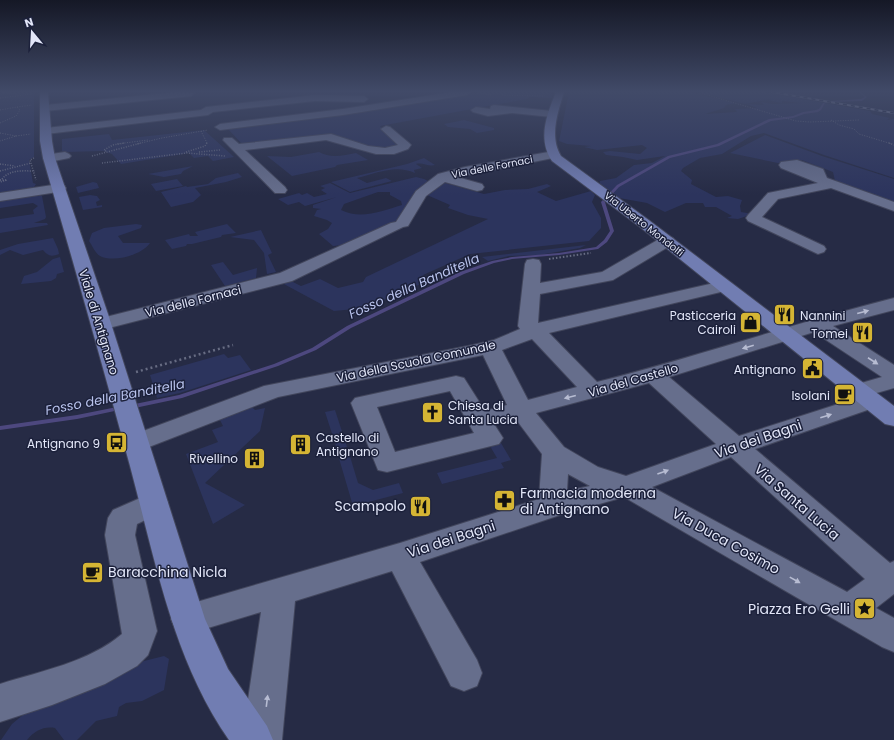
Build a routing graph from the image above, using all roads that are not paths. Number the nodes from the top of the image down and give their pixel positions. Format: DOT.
graph roads {
  1 [pos="45,127"];
  2 [pos="69,127"];
  3 [pos="220,127"];
  4 [pos="224,127"];
  5 [pos="551,127"];
  6 [pos="386,129"];
  7 [pos="46,131"];
  8 [pos="240,151"];
  9 [pos="554,155"];
  10 [pos="443,177"];
  11 [pos="62,185"];
  12 [pos="477,187"];
  13 [pos="280,190"];
  14 [pos="420,196"];
  15 [pos="0,197"];
  16 [pos="894,207"];
  17 [pos="402,223"];
  18 [pos="665,239"];
  19 [pos="818,249"];
  20 [pos="534,264"];
  21 [pos="722,286"];
  22 [pos="532,290"];
  23 [pos="894,304"];
  24 [pos="99,319"];
  25 [pos="817,325"];
  26 [pos="535,330"];
  27 [pos="786,335"];
  28 [pos="490,347"];
  29 [pos="653,375"];
  30 [pos="894,375"];
  31 [pos="894,381"];
  32 [pos="593,391"];
  33 [pos="865,396"];
  34 [pos="521,410"];
  35 [pos="894,418"];
  36 [pos="479,420"];
  37 [pos="733,447"];
  38 [pos="139,450"];
  39 [pos="555,453"];
  40 [pos="627,486"];
  41 [pos="154,503"];
  42 [pos="552,506"];
  43 [pos="400,556"];
  44 [pos="891,578"];
  45 [pos="280,591"];
  46 [pos="849,610"];
  47 [pos="188,619"];
  48 [pos="894,636"];
  49 [pos="464,673"];
  50 [pos="5,705"];
  51 [pos="253,740"];
  52 [pos="262,740"];
  1 -- 7 [label="main road, Viale di Antignano"];
  2 -- 7 [label="street"];
  3 -- 4 [label="street"];
  3 -- 8 [label="street"];
  5 -- 9 [label="main road"];
  6 -- 8 [label="street"];
  7 -- 11 [label="main road, Viale di Antignano"];
  8 -- 13 [label="street"];
  9 -- 10 [label="street, Via delle Fornaci"];
  9 -- 18 [label="main road, Via Uberto Mondolfi"];
  10 -- 12 [label="street"];
  10 -- 14 [label="street, Via delle Fornaci"];
  11 -- 15 [label="street"];
  11 -- 24 [label="main road, Viale di Antignano"];
  14 -- 17 [label="street, Via delle Fornaci"];
  14 -- 17 [label="street, Via delle Fornaci"];
  16 -- 19 [label="street"];
  17 -- 24 [label="street, Via delle Fornaci"];
  18 -- 21 [label="main road, Via Uberto Mondolfi"];
  18 -- 22 [label="street"];
  20 -- 22 [label="street"];
  21 -- 26 [label="street, Via della Scuola Comunale"];
  21 -- 27 [label="main road, Via Uberto Mondolfi"];
  22 -- 26 [label="street"];
  25 -- 23 [label="street, Via del Castello, one-way"];
  24 -- 38 [label="main road, Viale di Antignano"];
  25 -- 27 [label="street, Via del Castello"];
  25 -- 30 [label="street, one-way"];
  26 -- 28 [label="street, Via della Scuola Comunale"];
  26 -- 32 [label="street"];
  27 -- 29 [label="street, Via del Castello, one-way"];
  27 -- 33 [label="main road, Via Uberto Mondolfi"];
  28 -- 34 [label="street, Via Duca Cosimo"];
  28 -- 38 [label="street, Via della Scuola Comunale"];
  29 -- 32 [label="street, Via del Castello"];
  29 -- 37 [label="street, Via Santa Lucia"];
  31 -- 33 [label="street, Via dei Bagni"];
  32 -- 34 [label="street, Via del Castello, one-way"];
  33 -- 35 [label="main road, Via Uberto Mondolfi"];
  37 -- 33 [label="street, Via dei Bagni, one-way"];
  34 -- 36 [label="street, Via del Castello"];
  34 -- 39 [label="street, Via Duca Cosimo"];
  36 -- 36 [label="street"];
  40 -- 37 [label="street, Via dei Bagni, one-way"];
  37 -- 44 [label="street, Via Santa Lucia"];
  38 -- 41 [label="main road, Viale di Antignano"];
  39 -- 40 [label="street, Via Duca Cosimo"];
  39 -- 42 [label="street"];
  40 -- 42 [label="street, Via dei Bagni"];
  40 -- 46 [label="street, Via Duca Cosimo, one-way"];
  41 -- 47 [label="main road, Viale di Antignano"];
  41 -- 50 [label="street"];
  42 -- 43 [label="street, Via dei Bagni"];
  43 -- 45 [label="street, Via dei Bagni"];
  43 -- 49 [label="street"];
  44 -- 46 [label="street"];
  45 -- 47 [label="street, Via dei Bagni"];
  52 -- 45 [label="street, one-way"];
  46 -- 48 [label="street, Via Duca Cosimo"];
  47 -- 51 [label="main road, Viale di Antignano"];
}
